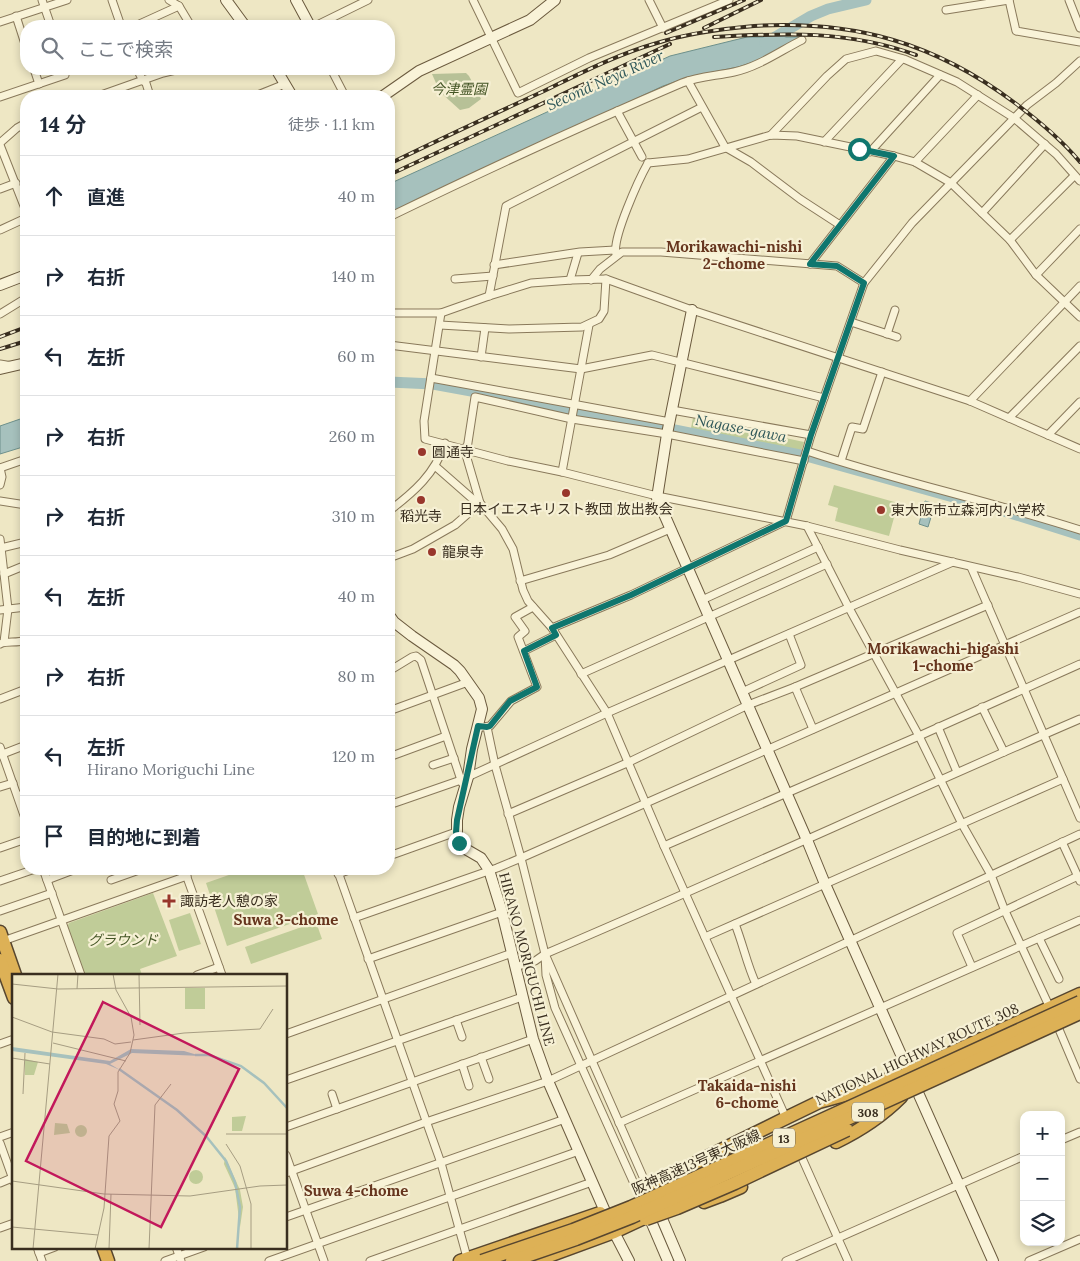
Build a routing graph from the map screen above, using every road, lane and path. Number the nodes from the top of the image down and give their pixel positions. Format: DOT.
graph roads {
  1 [pos="67,0"];
  2 [pos="112,0"];
  3 [pos="169,0"];
  4 [pos="226,0"];
  5 [pos="296,0"];
  6 [pos="368,0"];
  7 [pos="473,0"];
  8 [pos="555,0"];
  9 [pos="649,0"];
  10 [pos="729,0"];
  11 [pos="1009,0"];
  12 [pos="1069,0"];
  13 [pos="44,4"];
  14 [pos="179,6"];
  15 [pos="946,10"];
  16 [pos="1076,11"];
  17 [pos="16,16"];
  18 [pos="49,20"];
  19 [pos="119,20"];
  20 [pos="148,20"];
  21 [pos="187,20"];
  22 [pos="241,20"];
  23 [pos="307,20"];
  24 [pos="327,20"];
  25 [pos="0,22"];
  26 [pos="20,28"];
  27 [pos="663,28"];
  28 [pos="1080,28"];
  29 [pos="492,38"];
  30 [pos="802,40"];
  31 [pos="1080,42"];
  32 [pos="902,59"];
  33 [pos="1080,61"];
  34 [pos="36,75"];
  35 [pos="65,75"];
  36 [pos="141,75"];
  37 [pos="160,75"];
  38 [pos="280,75"];
  39 [pos="334,75"];
  40 [pos="940,75"];
  41 [pos="144,80"];
  42 [pos="688,81"];
  43 [pos="39,84"];
  44 [pos="285,84"];
  45 [pos="20,90"];
  46 [pos="21,90"];
  47 [pos="115,90"];
  48 [pos="148,90"];
  49 [pos="270,90"];
  50 [pos="288,90"];
  51 [pos="342,90"];
  52 [pos="392,90"];
  53 [pos="978,95"];
  54 [pos="0,97"];
  55 [pos="702,107"];
  56 [pos="617,111"];
  57 [pos="1014,118"];
  58 [pos="20,126"];
  59 [pos="771,135"];
  60 [pos="634,142"];
  61 [pos="824,142"];
  62 [pos="0,144"];
  63 [pos="1045,144"];
  64 [pos="725,148"];
  65 [pos="870,152"];
  66 [pos="894,156"];
  67 [pos="645,159"];
  68 [pos="915,162"];
  69 [pos="1077,178"];
  70 [pos="16,183"];
  71 [pos="951,183"];
  72 [pos="20,188"];
  73 [pos="0,190"];
  74 [pos="982,213"];
  75 [pos="395,214"];
  76 [pos="20,221"];
  77 [pos="840,225"];
  78 [pos="1080,229"];
  79 [pos="0,230"];
  80 [pos="1010,240"];
  81 [pos="578,253"];
  82 [pos="616,253"];
  83 [pos="810,264"];
  84 [pos="494,265"];
  85 [pos="1036,275"];
  86 [pos="492,276"];
  87 [pos="20,277"];
  88 [pos="454,279"];
  89 [pos="606,279"];
  90 [pos="570,280"];
  91 [pos="591,280"];
  92 [pos="864,283"];
  93 [pos="0,285"];
  94 [pos="1080,286"];
  95 [pos="489,296"];
  96 [pos="20,302"];
  97 [pos="1064,302"];
  98 [pos="692,310"];
  99 [pos="895,310"];
  100 [pos="395,313"];
  101 [pos="441,313"];
  102 [pos="0,314"];
  103 [pos="1080,318"];
  104 [pos="851,322"];
  105 [pos="440,325"];
  106 [pos="589,325"];
  107 [pos="485,328"];
  108 [pos="887,334"];
  109 [pos="897,337"];
  110 [pos="395,346"];
  111 [pos="1080,346"];
  112 [pos="435,352"];
  113 [pos="481,357"];
  114 [pos="839,357"];
  115 [pos="682,362"];
  116 [pos="0,364"];
  117 [pos="20,365"];
  118 [pos="13,366"];
  119 [pos="0,369"];
  120 [pos="581,369"];
  121 [pos="882,372"];
  122 [pos="0,373"];
  123 [pos="430,382"];
  124 [pos="824,398"];
  125 [pos="970,401"];
  126 [pos="1080,402"];
  127 [pos="575,404"];
  128 [pos="672,410"];
  129 [pos="1009,418"];
  130 [pos="572,419"];
  131 [pos="670,422"];
  132 [pos="667,434"];
  133 [pos="811,435"];
  134 [pos="1048,435"];
  135 [pos="445,443"];
  136 [pos="466,449"];
  137 [pos="1080,449"];
  138 [pos="807,451"];
  139 [pos="20,461"];
  140 [pos="804,461"];
  141 [pos="840,461"];
  142 [pos="435,466"];
  143 [pos="0,468"];
  144 [pos="562,472"];
  145 [pos="0,485"];
  146 [pos="657,496"];
  147 [pos="0,500"];
  148 [pos="480,503"];
  149 [pos="20,504"];
  150 [pos="395,506"];
  151 [pos="786,521"];
  152 [pos="807,526"];
  153 [pos="670,529"];
  154 [pos="1080,530"];
  155 [pos="0,539"];
  156 [pos="20,543"];
  157 [pos="818,547"];
  158 [pos="1,548"];
  159 [pos="395,556"];
  160 [pos="1,560"];
  161 [pos="953,562"];
  162 [pos="827,564"];
  163 [pos="20,567"];
  164 [pos="971,567"];
  165 [pos="688,569"];
  166 [pos="4,574"];
  167 [pos="520,580"];
  168 [pos="1080,594"];
  169 [pos="702,600"];
  170 [pos="988,605"];
  171 [pos="20,607"];
  172 [pos="533,607"];
  173 [pos="8,608"];
  174 [pos="849,608"];
  175 [pos="0,610"];
  176 [pos="1080,612"];
  177 [pos="710,618"];
  178 [pos="395,621"];
  179 [pos="554,631"];
  180 [pos="789,634"];
  181 [pos="20,642"];
  182 [pos="2,643"];
  183 [pos="1005,645"];
  184 [pos="524,651"];
  185 [pos="874,652"];
  186 [pos="729,661"];
  187 [pos="1080,664"];
  188 [pos="395,667"];
  189 [pos="581,674"];
  190 [pos="468,682"];
  191 [pos="795,687"];
  192 [pos="1024,688"];
  193 [pos="20,691"];
  194 [pos="742,692"];
  195 [pos="895,693"];
  196 [pos="432,695"];
  197 [pos="0,699"];
  198 [pos="748,705"];
  199 [pos="982,707"];
  200 [pos="395,709"];
  201 [pos="607,713"];
  202 [pos="1080,719"];
  203 [pos="482,727"];
  204 [pos="938,727"];
  205 [pos="813,729"];
  206 [pos="1044,735"];
  207 [pos="446,736"];
  208 [pos="919,736"];
  209 [pos="20,747"];
  210 [pos="767,750"];
  211 [pos="1,752"];
  212 [pos="1004,752"];
  213 [pos="395,755"];
  214 [pos="454,758"];
  215 [pos="627,762"];
  216 [pos="433,765"];
  217 [pos="495,765"];
  218 [pos="958,772"];
  219 [pos="941,779"];
  220 [pos="1063,780"];
  221 [pos="464,782"];
  222 [pos="13,783"];
  223 [pos="0,787"];
  224 [pos="786,794"];
  225 [pos="18,796"];
  226 [pos="20,802"];
  227 [pos="395,803"];
  228 [pos="647,803"];
  229 [pos="508,814"];
  230 [pos="1080,818"];
  231 [pos="962,824"];
  232 [pos="456,832"];
  233 [pos="1080,834"];
  234 [pos="807,840"];
  235 [pos="20,841"];
  236 [pos="1062,842"];
  237 [pos="664,846"];
  238 [pos="0,848"];
  239 [pos="395,854"];
  240 [pos="521,858"];
  241 [pos="489,870"];
  242 [pos="20,875"];
  243 [pos="45,875"];
  244 [pos="60,875"];
  245 [pos="125,875"];
  246 [pos="339,875"];
  247 [pos="187,876"];
  248 [pos="992,876"];
  249 [pos="1079,879"];
  250 [pos="47,880"];
  251 [pos="111,880"];
  252 [pos="0,882"];
  253 [pos="825,884"];
  254 [pos="686,892"];
  255 [pos="52,893"];
  256 [pos="0,911"];
  257 [pos="1005,911"];
  258 [pos="502,912"];
  259 [pos="354,918"];
  260 [pos="1080,920"];
  261 [pos="62,921"];
  262 [pos="735,924"];
  263 [pos="2,937"];
  264 [pos="705,937"];
  265 [pos="1039,938"];
  266 [pos="851,940"];
  267 [pos="1021,946"];
  268 [pos="512,953"];
  269 [pos="545,954"];
  270 [pos="368,959"];
  271 [pos="0,960"];
  272 [pos="219,967"];
  273 [pos="515,967"];
  274 [pos="972,968"];
  275 [pos="15,974"];
  276 [pos="81,974"];
  277 [pos="200,974"];
  278 [pos="222,974"];
  279 [pos="1059,979"];
  280 [pos="756,984"];
  281 [pos="12,993"];
  282 [pos="1080,994"];
  283 [pos="732,995"];
  284 [pos="522,997"];
  285 [pos="383,1000"];
  286 [pos="1080,1002"];
  287 [pos="881,1008"];
  288 [pos="1050,1008"];
  289 [pos="1080,1013"];
  290 [pos="1080,1018"];
  291 [pos="456,1020"];
  292 [pos="1058,1027"];
  293 [pos="288,1033"];
  294 [pos="462,1037"];
  295 [pos="533,1039"];
  296 [pos="12,1040"];
  297 [pos="398,1041"];
  298 [pos="0,1044"];
  299 [pos="481,1057"];
  300 [pos="760,1060"];
  301 [pos="592,1061"];
  302 [pos="462,1064"];
  303 [pos="581,1066"];
  304 [pos="909,1072"];
  305 [pos="288,1079"];
  306 [pos="489,1079"];
  307 [pos="1080,1079"];
  308 [pos="548,1081"];
  309 [pos="412,1082"];
  310 [pos="469,1086"];
  311 [pos="863,1090"];
  312 [pos="917,1090"];
  313 [pos="332,1094"];
  314 [pos="901,1097"];
  315 [pos="336,1108"];
  316 [pos="786,1118"];
  317 [pos="565,1119"];
  318 [pos="426,1122"];
  319 [pos="619,1123"];
  320 [pos="288,1125"];
  321 [pos="1080,1132"];
  322 [pos="12,1133"];
  323 [pos="0,1137"];
  324 [pos="1065,1138"];
  325 [pos="0,1143"];
  326 [pos="579,1151"];
  327 [pos="802,1158"];
  328 [pos="1020,1158"];
  329 [pos="440,1163"];
  330 [pos="289,1172"];
  331 [pos="12,1177"];
  332 [pos="592,1182"];
  333 [pos="958,1184"];
  334 [pos="450,1196"];
  335 [pos="646,1197"];
  336 [pos="307,1210"];
  337 [pos="606,1210"];
  338 [pos="653,1213"];
  339 [pos="288,1216"];
  340 [pos="12,1224"];
  341 [pos="0,1228"];
  342 [pos="459,1229"];
  343 [pos="573,1230"];
  344 [pos="614,1232"];
  345 [pos="838,1238"];
  346 [pos="1080,1239"];
  347 [pos="318,1244"];
  348 [pos="53,1248"];
  349 [pos="103,1248"];
  350 [pos="111,1248"];
  351 [pos="202,1248"];
  352 [pos="39,1256"];
  353 [pos="180,1259"];
  354 [pos="465,1260"];
  355 [pos="108,1261"];
  356 [pos="116,1261"];
  357 [pos="165,1261"];
  358 [pos="269,1261"];
  359 [pos="324,1261"];
  360 [pos="370,1261"];
  361 [pos="482,1261"];
  362 [pos="512,1261"];
  363 [pos="518,1261"];
  364 [pos="535,1261"];
  365 [pos="629,1261"];
  366 [pos="668,1261"];
  367 [pos="680,1261"];
  368 [pos="786,1261"];
  369 [pos="848,1261"];
  370 [pos="993,1261"];
  371 [pos="1029,1261"];
  1 -- 13 [label="street"];
  2 -- 19 [label="street"];
  3 -- 14 [label="street"];
  4 -- 22 [label="street"];
  5 -- 23 [label="street"];
  6 -- 24 [label="street"];
  7 -- 29 [label="street"];
  8 -- 29 [label="street"];
  9 -- 27 [label="street"];
  10 -- 27 [label="street"];
  11 -- 15 [label="street"];
  11 -- 31 [label="street"];
  12 -- 16 [label="street"];
  13 -- 17 [label="street"];
  13 -- 18 [label="street"];
  14 -- 20 [label="street"];
  14 -- 21 [label="street"];
  16 -- 28 [label="street"];
  17 -- 25 [label="street"];
  17 -- 26 [label="street"];
  27 -- 29 [label="street"];
  29 -- 52 [label="street"];
  30 -- 42 [label="street"];
  32 -- 40 [label="street"];
  32 -- 59 [label="street"];
  32 -- 61 [label="street"];
  33 -- 57 [label="street"];
  34 -- 43 [label="street"];
  35 -- 43 [label="street"];
  36 -- 41 [label="street"];
  37 -- 41 [label="street"];
  38 -- 44 [label="street"];
  39 -- 51 [label="street"];
  40 -- 53 [label="street"];
  40 -- 65 [label="street"];
  41 -- 47 [label="street"];
  41 -- 48 [label="street"];
  42 -- 55 [label="street"];
  42 -- 56 [label="street"];
  43 -- 46 [label="street"];
  44 -- 49 [label="street"];
  44 -- 50 [label="street"];
  45 -- 54 [label="street"];
  53 -- 57 [label="street"];
  53 -- 68 [label="street"];
  55 -- 60 [label="street"];
  55 -- 64 [label="street"];
  56 -- 60 [label="street"];
  56 -- 75 [label="street"];
  57 -- 63 [label="street"];
  57 -- 71 [label="street"];
  58 -- 62 [label="street"];
  59 -- 61 [label="street"];
  59 -- 64 [label="street"];
  60 -- 67 [label="street"];
  60 -- 84 [label="street"];
  61 -- 65 [label="street"];
  62 -- 70 [label="street"];
  63 -- 69 [label="street"];
  63 -- 74 [label="street"];
  64 -- 67 [label="street"];
  64 -- 77 [label="street"];
  65 -- 66 [label="street"];
  66 -- 68 [label="street"];
  66 -- 77 [label="street"];
  67 -- 82 [label="street"];
  68 -- 71 [label="street"];
  69 -- 80 [label="street"];
  70 -- 72 [label="street"];
  70 -- 73 [label="street"];
  71 -- 74 [label="street"];
  71 -- 92 [label="street"];
  74 -- 80 [label="street"];
  76 -- 79 [label="street"];
  77 -- 83 [label="street"];
  78 -- 85 [label="street"];
  80 -- 85 [label="street"];
  81 -- 82 [label="street"];
  81 -- 84 [label="street"];
  81 -- 90 [label="street"];
  82 -- 83 [label="street"];
  82 -- 91 [label="street"];
  83 -- 92 [label="street"];
  84 -- 86 [label="street"];
  85 -- 97 [label="street"];
  86 -- 88 [label="street"];
  86 -- 95 [label="street"];
  87 -- 93 [label="street"];
  89 -- 91 [label="street"];
  89 -- 98 [label="street"];
  89 -- 106 [label="street"];
  90 -- 91 [label="street"];
  90 -- 95 [label="street"];
  92 -- 104 [label="street"];
  94 -- 97 [label="street"];
  95 -- 101 [label="street"];
  96 -- 102 [label="street"];
  97 -- 103 [label="street"];
  97 -- 125 [label="street"];
  98 -- 114 [label="street"];
  98 -- 115 [label="street"];
  99 -- 108 [label="street"];
  100 -- 101 [label="street"];
  101 -- 105 [label="street"];
  104 -- 108 [label="street"];
  104 -- 114 [label="street"];
  105 -- 107 [label="street"];
  105 -- 112 [label="street"];
  106 -- 107 [label="street"];
  106 -- 120 [label="street"];
  107 -- 113 [label="street"];
  108 -- 109 [label="street"];
  110 -- 112 [label="street"];
  111 -- 129 [label="street"];
  112 -- 113 [label="street"];
  112 -- 123 [label="street"];
  113 -- 120 [label="street"];
  114 -- 121 [label="street"];
  114 -- 124 [label="street"];
  115 -- 120 [label="street"];
  115 -- 124 [label="street"];
  115 -- 128 [label="street"];
  116 -- 118 [label="street"];
  117 -- 118 [label="street"];
  118 -- 119 [label="street"];
  118 -- 122 [label="street"];
  120 -- 127 [label="street"];
  121 -- 125 [label="street"];
  121 -- 141 [label="street"];
  123 -- 127 [label="street"];
  123 -- 135 [label="street"];
  124 -- 133 [label="street"];
  125 -- 129 [label="street"];
  126 -- 134 [label="street"];
  127 -- 130 [label="street"];
  127 -- 131 [label="street"];
  128 -- 131 [label="street"];
  128 -- 133 [label="street"];
  129 -- 134 [label="street"];
  130 -- 132 [label="street"];
  130 -- 136 [label="street"];
  130 -- 144 [label="street"];
  131 -- 132 [label="street"];
  132 -- 140 [label="street"];
  132 -- 146 [label="street"];
  133 -- 138 [label="street"];
  134 -- 137 [label="street"];
  135 -- 136 [label="street"];
  135 -- 142 [label="street"];
  136 -- 144 [label="street"];
  136 -- 148 [label="street"];
  138 -- 140 [label="street"];
  138 -- 141 [label="street"];
  139 -- 143 [label="street"];
  140 -- 151 [label="street"];
  141 -- 154 [label="street"];
  142 -- 148 [label="street"];
  142 -- 150 [label="street"];
  143 -- 145 [label="street"];
  144 -- 146 [label="street"];
  146 -- 151 [label="street"];
  146 -- 153 [label="street"];
  147 -- 149 [label="street"];
  148 -- 159 [label="street"];
  148 -- 167 [label="street"];
  151 -- 152 [label="street"];
  151 -- 165 [label="street"];
  152 -- 157 [label="street"];
  152 -- 161 [label="street"];
  153 -- 165 [label="street"];
  153 -- 167 [label="street"];
  155 -- 158 [label="street"];
  156 -- 158 [label="street"];
  157 -- 162 [label="street"];
  157 -- 169 [label="street"];
  158 -- 160 [label="street"];
  160 -- 166 [label="street"];
  161 -- 164 [label="street"];
  161 -- 174 [label="street"];
  162 -- 174 [label="street"];
  162 -- 177 [label="street"];
  163 -- 166 [label="street"];
  164 -- 168 [label="street"];
  164 -- 170 [label="street"];
  165 -- 169 [label="street"];
  165 -- 179 [label="street"];
  166 -- 173 [label="street"];
  167 -- 172 [label="street"];
  169 -- 177 [label="street"];
  170 -- 183 [label="street"];
  170 -- 185 [label="street"];
  171 -- 173 [label="street"];
  172 -- 179 [label="street"];
  172 -- 184 [label="street"];
  173 -- 175 [label="street"];
  173 -- 182 [label="street"];
  174 -- 180 [label="street"];
  174 -- 185 [label="street"];
  176 -- 183 [label="street"];
  177 -- 186 [label="street"];
  177 -- 189 [label="street"];
  178 -- 190 [label="street"];
  179 -- 184 [label="street"];
  179 -- 189 [label="street"];
  180 -- 186 [label="street"];
  180 -- 194 [label="street"];
  181 -- 182 [label="street"];
  183 -- 192 [label="street"];
  183 -- 195 [label="street"];
  184 -- 203 [label="street"];
  185 -- 191 [label="street"];
  185 -- 195 [label="street"];
  186 -- 194 [label="street"];
  186 -- 201 [label="street"];
  187 -- 192 [label="street"];
  188 -- 196 [label="street"];
  189 -- 201 [label="street"];
  190 -- 196 [label="street"];
  190 -- 203 [label="street"];
  191 -- 198 [label="street"];
  191 -- 205 [label="street"];
  192 -- 199 [label="street"];
  192 -- 206 [label="street"];
  193 -- 197 [label="street"];
  194 -- 198 [label="street"];
  195 -- 205 [label="street"];
  195 -- 208 [label="street"];
  196 -- 200 [label="street"];
  196 -- 207 [label="street"];
  198 -- 210 [label="street"];
  198 -- 215 [label="street"];
  199 -- 204 [label="street"];
  199 -- 212 [label="street"];
  201 -- 215 [label="street"];
  201 -- 217 [label="street"];
  202 -- 206 [label="street"];
  203 -- 217 [label="street"];
  203 -- 221 [label="street"];
  204 -- 208 [label="street"];
  204 -- 218 [label="street"];
  205 -- 210 [label="street"];
  206 -- 212 [label="street"];
  206 -- 220 [label="street"];
  207 -- 213 [label="street"];
  207 -- 214 [label="street"];
  208 -- 219 [label="street"];
  208 -- 224 [label="street"];
  209 -- 211 [label="street"];
  210 -- 224 [label="street"];
  210 -- 228 [label="street"];
  211 -- 222 [label="street"];
  212 -- 218 [label="street"];
  214 -- 216 [label="street"];
  214 -- 221 [label="street"];
  215 -- 228 [label="street"];
  215 -- 229 [label="street"];
  217 -- 221 [label="street"];
  217 -- 229 [label="street"];
  218 -- 219 [label="street"];
  219 -- 231 [label="street"];
  219 -- 234 [label="street"];
  220 -- 230 [label="street"];
  220 -- 231 [label="street"];
  221 -- 227 [label="street"];
  221 -- 232 [label="street"];
  222 -- 223 [label="street"];
  222 -- 225 [label="street"];
  224 -- 234 [label="street"];
  224 -- 237 [label="street"];
  225 -- 226 [label="street"];
  228 -- 237 [label="street"];
  228 -- 240 [label="street"];
  229 -- 240 [label="street"];
  231 -- 248 [label="street"];
  231 -- 253 [label="street"];
  232 -- 239 [label="street"];
  232 -- 241 [label="street, HIRANO MORIGUCHI LINE"];
  233 -- 236 [label="street"];
  234 -- 253 [label="street"];
  234 -- 254 [label="street"];
  235 -- 238 [label="street"];
  236 -- 248 [label="street"];
  236 -- 249 [label="street"];
  237 -- 254 [label="street"];
  240 -- 241 [label="street"];
  240 -- 269 [label="street"];
  241 -- 258 [label="street, HIRANO MORIGUCHI LINE"];
  241 -- 259 [label="street"];
  242 -- 252 [label="street"];
  243 -- 250 [label="street"];
  244 -- 250 [label="street"];
  245 -- 251 [label="street"];
  246 -- 259 [label="street"];
  247 -- 261 [label="street"];
  247 -- 272 [label="street"];
  248 -- 257 [label="street"];
  248 -- 266 [label="street"];
  249 -- 257 [label="street"];
  250 -- 255 [label="street"];
  253 -- 262 [label="street"];
  253 -- 266 [label="street"];
  254 -- 264 [label="street"];
  254 -- 269 [label="street"];
  255 -- 256 [label="street"];
  255 -- 261 [label="street"];
  257 -- 267 [label="street"];
  257 -- 274 [label="street"];
  258 -- 268 [label="street, HIRANO MORIGUCHI LINE"];
  258 -- 270 [label="street"];
  259 -- 270 [label="street"];
  260 -- 265 [label="street"];
  261 -- 263 [label="street"];
  261 -- 276 [label="street"];
  262 -- 264 [label="street"];
  262 -- 280 [label="street"];
  263 -- 275 [label="highway"];
  264 -- 283 [label="street"];
  265 -- 267 [label="street"];
  265 -- 279 [label="street"];
  266 -- 280 [label="street"];
  266 -- 287 [label="street"];
  267 -- 274 [label="street"];
  267 -- 288 [label="street"];
  268 -- 273 [label="street, HIRANO MORIGUCHI LINE"];
  268 -- 285 [label="street"];
  269 -- 273 [label="street"];
  269 -- 301 [label="street"];
  269 -- 303 [label="street"];
  270 -- 285 [label="street"];
  271 -- 281 [label="highway"];
  272 -- 277 [label="street"];
  272 -- 278 [label="street"];
  273 -- 284 [label="street, HIRANO MORIGUCHI LINE"];
  274 -- 287 [label="street"];
  280 -- 283 [label="street"];
  282 -- 288 [label="highway, NATIONAL HIGHWAY ROUTE 308 / 308"];
  283 -- 300 [label="street"];
  283 -- 301 [label="street"];
  284 -- 291 [label="street"];
  284 -- 295 [label="street, HIRANO MORIGUCHI LINE"];
  285 -- 293 [label="street"];
  285 -- 297 [label="street"];
  286 -- 343 [label="highway, 阪神高速13号東大阪線 / 13, bridge"];
  287 -- 300 [label="street"];
  287 -- 304 [label="street"];
  288 -- 304 [label="highway, NATIONAL HIGHWAY ROUTE 308 / 308"];
  289 -- 362 [label="highway, 阪神高速13号東大阪線 / 13, bridge"];
  290 -- 292 [label="highway, 308"];
  291 -- 294 [label="street"];
  291 -- 297 [label="street"];
  292 -- 307 [label="street"];
  292 -- 312 [label="highway, 308"];
  295 -- 299 [label="street"];
  295 -- 308 [label="street, HIRANO MORIGUCHI LINE"];
  296 -- 298 [label="street"];
  297 -- 305 [label="street"];
  297 -- 309 [label="street"];
  299 -- 302 [label="street"];
  299 -- 306 [label="street"];
  300 -- 316 [label="street"];
  300 -- 319 [label="street"];
  301 -- 303 [label="street"];
  301 -- 319 [label="street"];
  302 -- 309 [label="street"];
  302 -- 310 [label="street"];
  303 -- 308 [label="street"];
  303 -- 335 [label="street"];
  304 -- 311 [label="highway"];
  304 -- 312 [label="street"];
  304 -- 335 [label="highway, NATIONAL HIGHWAY ROUTE 308 / 308"];
  308 -- 317 [label="street, HIRANO MORIGUCHI LINE"];
  308 -- 318 [label="street"];
  309 -- 315 [label="street"];
  309 -- 318 [label="street"];
  311 -- 316 [label="highway"];
  311 -- 343 [label="highway, bridge"];
  312 -- 314 [label="highway, 308"];
  312 -- 333 [label="street"];
  313 -- 315 [label="street"];
  314 -- 327 [label="highway"];
  314 -- 338 [label="highway, 308"];
  314 -- 363 [label="highway, bridge"];
  315 -- 320 [label="street"];
  316 -- 335 [label="highway"];
  317 -- 326 [label="street, HIRANO MORIGUCHI LINE"];
  317 -- 329 [label="street"];
  318 -- 329 [label="street"];
  318 -- 330 [label="street"];
  319 -- 335 [label="street"];
  321 -- 324 [label="street"];
  322 -- 323 [label="street"];
  325 -- 331 [label="street"];
  326 -- 332 [label="street, HIRANO MORIGUCHI LINE"];
  326 -- 334 [label="street"];
  327 -- 338 [label="highway"];
  327 -- 345 [label="street"];
  328 -- 333 [label="street"];
  329 -- 334 [label="street"];
  329 -- 336 [label="street"];
  330 -- 336 [label="street"];
  332 -- 337 [label="street, HIRANO MORIGUCHI LINE"];
  332 -- 342 [label="street"];
  333 -- 345 [label="street"];
  333 -- 370 [label="street"];
  334 -- 342 [label="street"];
  334 -- 347 [label="street"];
  335 -- 337 [label="highway, NATIONAL HIGHWAY ROUTE 308 / 308"];
  335 -- 338 [label="street"];
  336 -- 339 [label="street"];
  336 -- 347 [label="street"];
  337 -- 344 [label="street, HIRANO MORIGUCHI LINE"];
  337 -- 354 [label="highway, NATIONAL HIGHWAY ROUTE 308 / 308"];
  338 -- 344 [label="highway, 308"];
  338 -- 366 [label="street"];
  338 -- 367 [label="street"];
  340 -- 341 [label="street"];
  342 -- 354 [label="street"];
  342 -- 360 [label="street"];
  343 -- 361 [label="highway, 阪神高速13号東大阪線 / 13, bridge"];
  344 -- 364 [label="highway, 308"];
  344 -- 365 [label="street, HIRANO MORIGUCHI LINE"];
  345 -- 368 [label="street"];
  345 -- 369 [label="street"];
  346 -- 371 [label="street"];
  347 -- 358 [label="street"];
  347 -- 359 [label="street"];
  348 -- 352 [label="street"];
  349 -- 355 [label="highway"];
  350 -- 356 [label="highway"];
  351 -- 353 [label="street"];
  353 -- 357 [label="street"];
}
